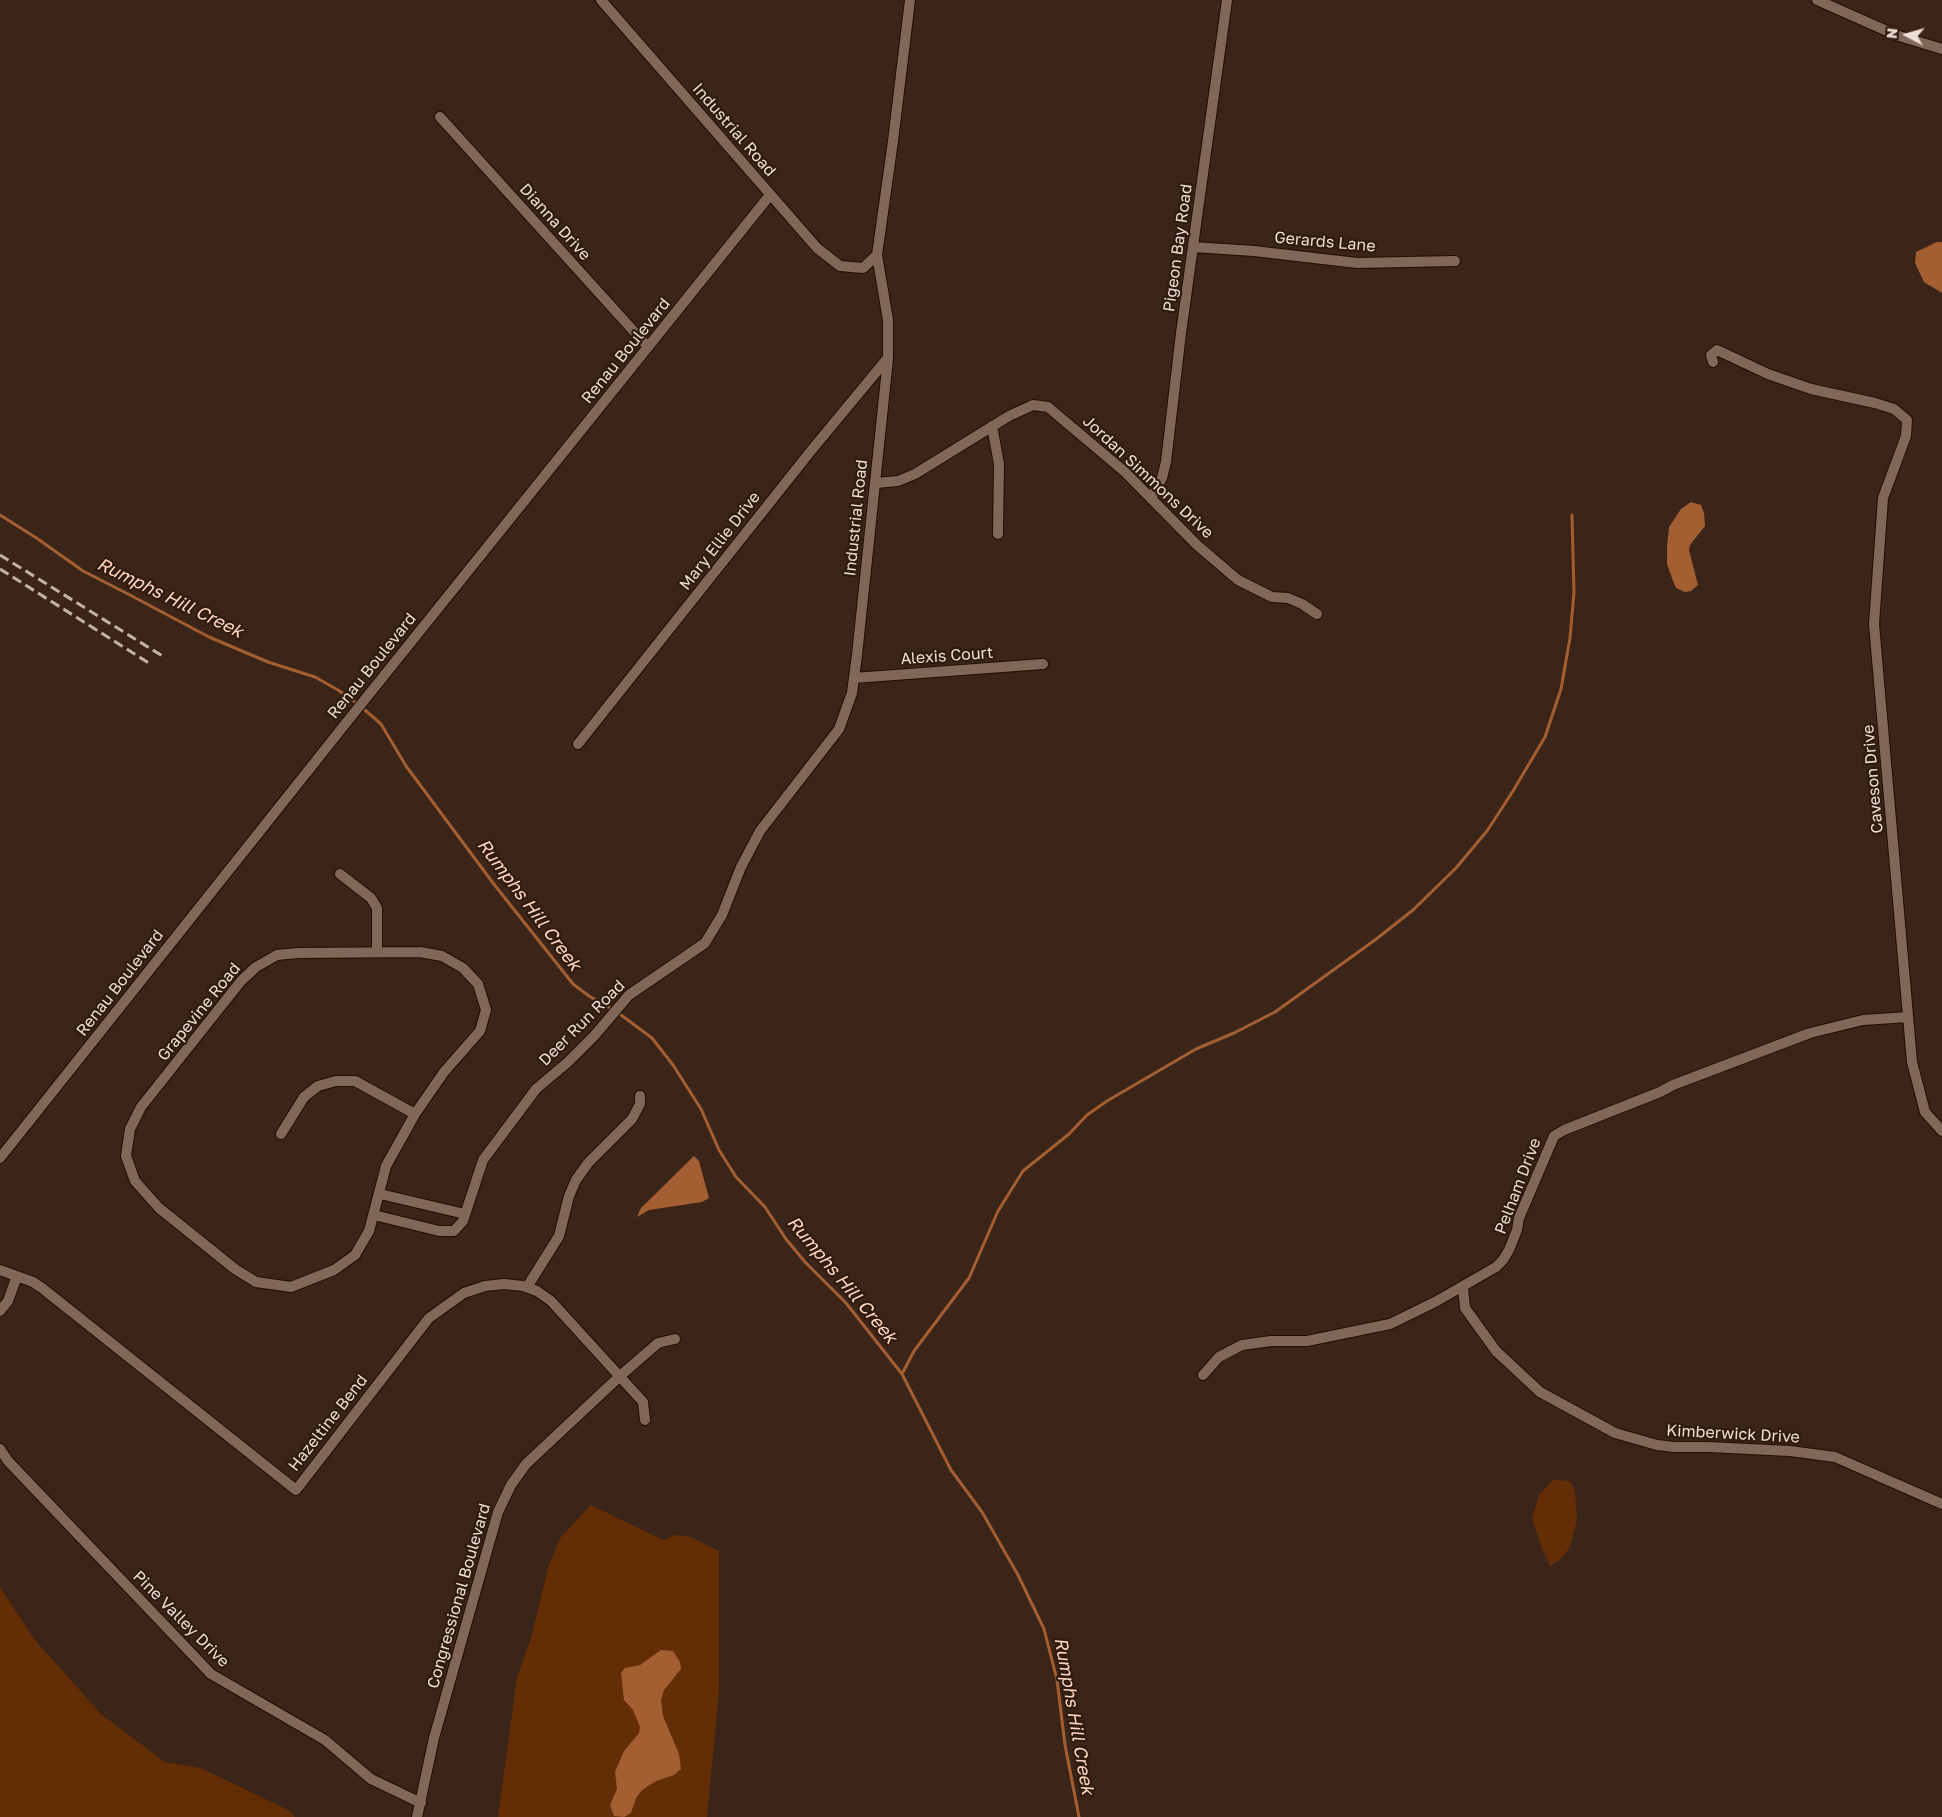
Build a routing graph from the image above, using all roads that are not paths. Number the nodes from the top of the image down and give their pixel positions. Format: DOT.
graph roads {
  1 [pos="601,0"];
  2 [pos="910,0"];
  3 [pos="1226,0"];
  4 [pos="1817,0"];
  5 [pos="1942,49"];
  6 [pos="440,117"];
  7 [pos="770,195"];
  8 [pos="1193,247"];
  9 [pos="877,255"];
  10 [pos="1455,261"];
  11 [pos="648,347"];
  12 [pos="888,359"];
  13 [pos="1713,362"];
  14 [pos="992,426"];
  15 [pos="876,482"];
  16 [pos="1151,498"];
  17 [pos="998,534"];
  18 [pos="1317,614"];
  19 [pos="1043,664"];
  20 [pos="854,678"];
  21 [pos="578,744"];
  22 [pos="807,773"];
  23 [pos="340,874"];
  24 [pos="377,952"];
  25 [pos="1908,1017"];
  26 [pos="640,1096"];
  27 [pos="415,1114"];
  28 [pos="1942,1130"];
  29 [pos="281,1134"];
  30 [pos="0,1158"];
  31 [pos="380,1194"];
  32 [pos="465,1214"];
  33 [pos="374,1216"];
  34 [pos="0,1270"];
  35 [pos="17,1276"];
  36 [pos="1463,1287"];
  37 [pos="527,1288"];
  38 [pos="0,1311"];
  39 [pos="675,1339"];
  40 [pos="1203,1375"];
  41 [pos="620,1376"];
  42 [pos="645,1420"];
  43 [pos="0,1449"];
  44 [pos="1942,1504"];
  45 [pos="421,1803"];
  46 [pos="417,1817"];
  1 -- 7 [label="street, Industrial Road"];
  2 -- 9 [label="street, Industrial Road"];
  3 -- 8 [label="street, Pigeon Bay Road"];
  4 -- 5 [label="street"];
  6 -- 11 [label="street, Dianna Drive"];
  7 -- 9 [label="street, Industrial Road"];
  7 -- 11 [label="street, Renau Boulevard"];
  8 -- 10 [label="street, Gerards Lane"];
  8 -- 16 [label="street, Pigeon Bay Road"];
  9 -- 12 [label="street, Industrial Road"];
  11 -- 30 [label="street, Renau Boulevard"];
  12 -- 15 [label="street, Industrial Road"];
  12 -- 21 [label="street, Mary Ellie Drive"];
  13 -- 25 [label="street, Caveson Drive"];
  14 -- 15 [label="street, Jordan Simmons Drive"];
  14 -- 16 [label="street, Jordan Simmons Drive"];
  14 -- 17 [label="street"];
  15 -- 20 [label="street, Industrial Road"];
  16 -- 18 [label="street, Jordan Simmons Drive"];
  19 -- 20 [label="street, Alexis Court"];
  20 -- 22 [label="street, Industrial Road"];
  22 -- 32 [label="street, Deer Run Road"];
  23 -- 24 [label="street"];
  24 -- 27 [label="street, Grapevine Road"];
  24 -- 33 [label="street, Grapevine Road"];
  25 -- 28 [label="street, Caveson Drive"];
  25 -- 36 [label="street, Pelham Drive"];
  26 -- 37 [label="street"];
  27 -- 29 [label="street"];
  27 -- 31 [label="street, Grapevine Road"];
  31 -- 32 [label="street"];
  31 -- 33 [label="street, Grapevine Road"];
  32 -- 33 [label="street"];
  34 -- 35 [label="street, Hazeltine Bend"];
  35 -- 37 [label="street, Hazeltine Bend"];
  35 -- 38 [label="street"];
  36 -- 40 [label="street, Pelham Drive"];
  36 -- 44 [label="street, Kimberwick Drive"];
  37 -- 41 [label="street, Hazeltine Bend"];
  39 -- 41 [label="street, Congressional Boulevard"];
  41 -- 42 [label="street, Hazeltine Bend"];
  41 -- 45 [label="street, Congressional Boulevard"];
  43 -- 45 [label="street, Pine Valley Drive"];
  45 -- 46 [label="street, Congressional Boulevard"];
}
